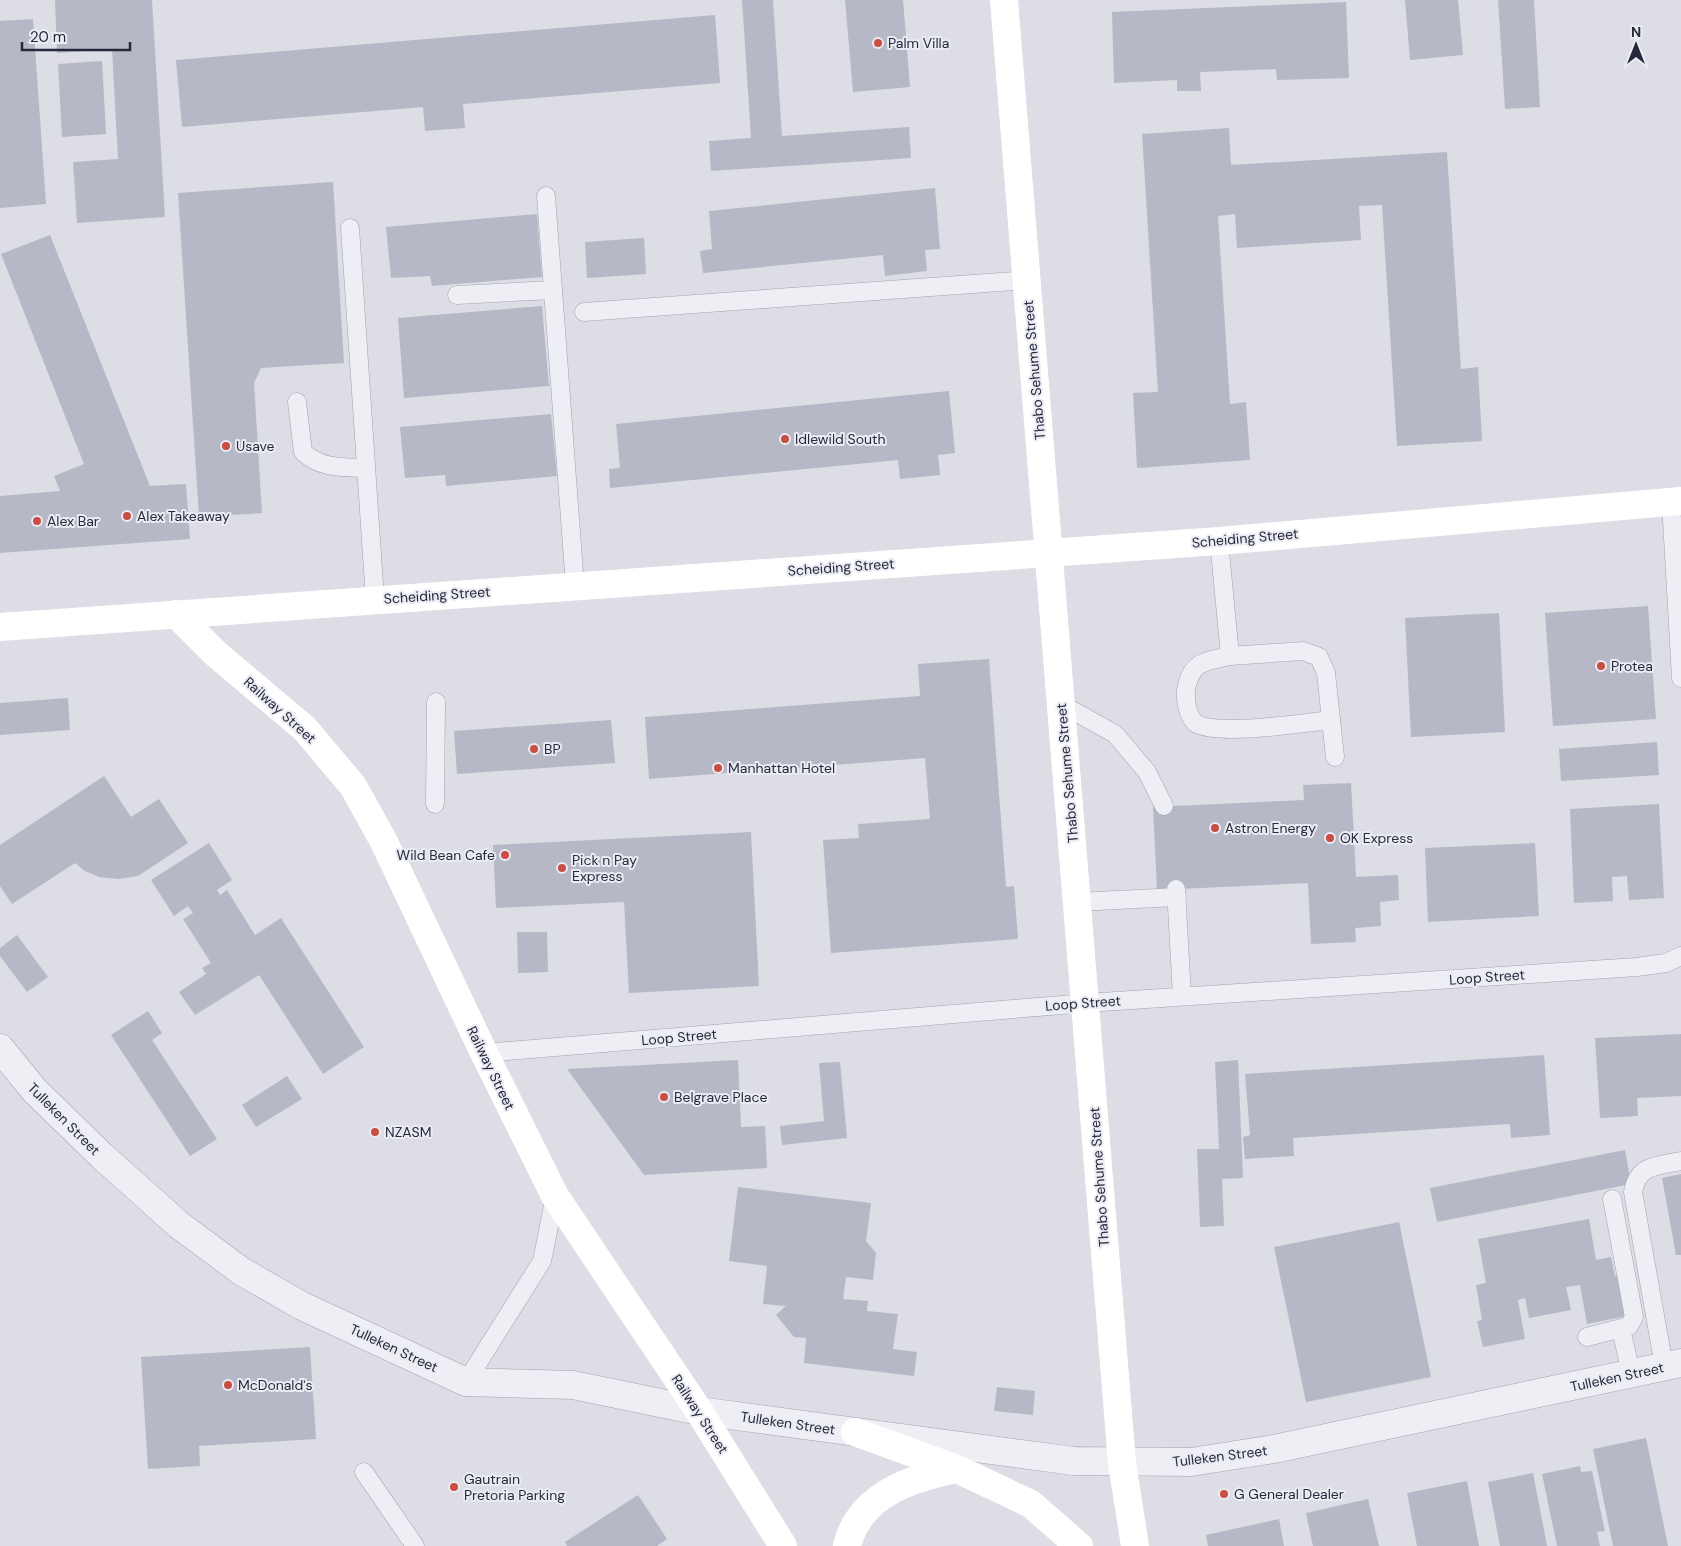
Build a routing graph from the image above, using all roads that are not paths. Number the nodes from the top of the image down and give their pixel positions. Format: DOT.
graph roads {
  1 [pos="1004,0"];
  2 [pos="546,196"];
  3 [pos="350,228"];
  4 [pos="1027,280"];
  5 [pos="553,290"];
  6 [pos="457,295"];
  7 [pos="584,312"];
  8 [pos="297,402"];
  9 [pos="366,468"];
  10 [pos="1676,502"];
  11 [pos="1218,541"];
  12 [pos="1048,552"];
  13 [pos="575,586"];
  14 [pos="375,600"];
  15 [pos="176,614"];
  16 [pos="0,627"];
  17 [pos="1230,656"];
  18 [pos="1681,678"];
  19 [pos="436,702"];
  20 [pos="1061,704"];
  21 [pos="1331,720"];
  22 [pos="1335,757"];
  23 [pos="435,804"];
  24 [pos="1164,806"];
  25 [pos="1077,902"];
  26 [pos="1681,956"];
  27 [pos="1182,996"];
  28 [pos="1086,1003"];
  29 [pos="0,1048"];
  30 [pos="484,1053"];
  31 [pos="1681,1161"];
  32 [pos="555,1196"];
  33 [pos="1612,1199"];
  34 [pos="1621,1329"];
  35 [pos="1587,1337"];
  36 [pos="1673,1365"];
  37 [pos="1631,1374"];
  38 [pos="466,1382"];
  39 [pos="699,1411"];
  40 [pos="855,1432"];
  41 [pos="1122,1463"];
  42 [pos="957,1470"];
  43 [pos="364,1472"];
  44 [pos="415,1546"];
  45 [pos="783,1546"];
  46 [pos="847,1546"];
  47 [pos="1079,1546"];
  48 [pos="1135,1546"];
  1 -- 4 [label="main road, Thabo Sehume Street"];
  2 -- 5 [label="lane"];
  3 -- 9 [label="lane"];
  4 -- 7 [label="lane"];
  4 -- 12 [label="main road, Thabo Sehume Street"];
  5 -- 6 [label="lane"];
  5 -- 13 [label="lane"];
  8 -- 9 [label="lane"];
  9 -- 14 [label="lane"];
  10 -- 11 [label="main road, Scheiding Street"];
  10 -- 18 [label="lane"];
  11 -- 12 [label="main road, Scheiding Street"];
  11 -- 17 [label="lane"];
  12 -- 13 [label="main road, Scheiding Street"];
  12 -- 20 [label="main road, Thabo Sehume Street"];
  13 -- 14 [label="main road, Scheiding Street"];
  14 -- 15 [label="main road, Scheiding Street"];
  15 -- 16 [label="main road, Scheiding Street"];
  15 -- 30 [label="main road, Railway Street"];
  17 -- 21 [label="lane"];
  17 -- 21 [label="lane"];
  19 -- 23 [label="lane"];
  20 -- 24 [label="lane"];
  20 -- 25 [label="main road, Thabo Sehume Street"];
  21 -- 22 [label="lane"];
  25 -- 27 [label="lane"];
  25 -- 28 [label="main road, Thabo Sehume Street"];
  26 -- 27 [label="lane, Loop Street"];
  27 -- 28 [label="lane, Loop Street"];
  28 -- 30 [label="lane, Loop Street"];
  28 -- 41 [label="main road, Thabo Sehume Street"];
  29 -- 38 [label="street, Tulleken Street"];
  30 -- 32 [label="main road, Railway Street"];
  31 -- 36 [label="lane"];
  32 -- 38 [label="lane"];
  32 -- 39 [label="main road, Railway Street"];
  33 -- 34 [label="lane"];
  34 -- 35 [label="lane"];
  34 -- 37 [label="lane"];
  36 -- 37 [label="street, Tulleken Street"];
  37 -- 41 [label="street, Tulleken Street"];
  38 -- 39 [label="street, Tulleken Street"];
  39 -- 40 [label="street, Tulleken Street"];
  39 -- 45 [label="main road, Railway Street"];
  40 -- 41 [label="street, Tulleken Street"];
  40 -- 42 [label="main road"];
  41 -- 48 [label="main road, Thabo Sehume Street"];
  42 -- 46 [label="main road"];
  42 -- 47 [label="main road"];
  43 -- 44 [label="lane"];
}
